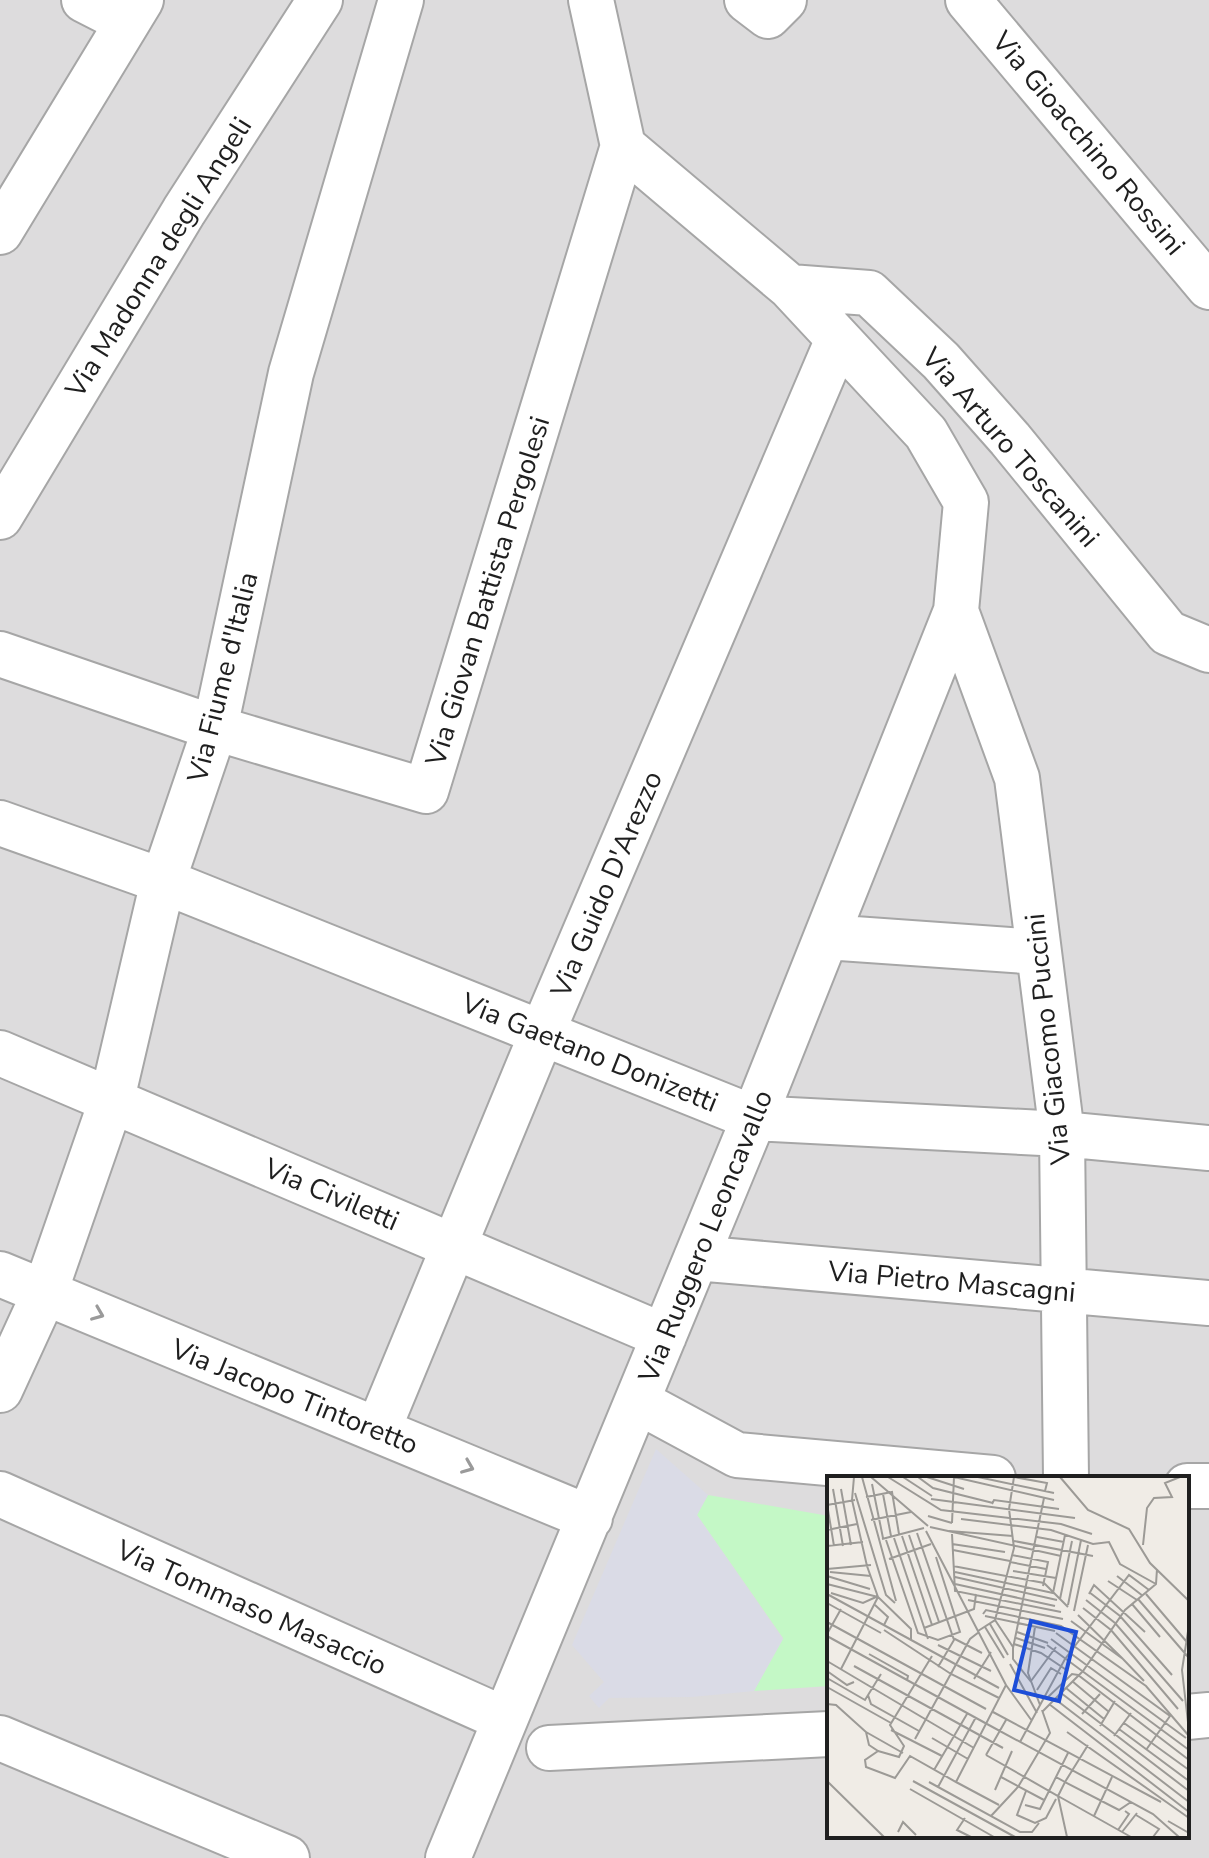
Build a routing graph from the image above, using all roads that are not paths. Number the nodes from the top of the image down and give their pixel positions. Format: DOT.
graph roads {
  1 [pos="84,0"];
  2 [pos="320,0"];
  3 [pos="401,0"];
  4 [pos="591,0"];
  5 [pos="747,0"];
  6 [pos="784,0"];
  7 [pos="968,0"];
  8 [pos="134,11"];
  9 [pos="623,146"];
  10 [pos="3,222"];
  11 [pos="790,287"];
  12 [pos="1209,287"];
  13 [pos="838,339"];
  14 [pos="0,517"];
  15 [pos="956,611"];
  16 [pos="1209,650"];
  17 [pos="0,654"];
  18 [pos="215,728"];
  19 [pos="0,823"];
  20 [pos="163,881"];
  21 [pos="826,937"];
  22 [pos="1039,952"];
  23 [pos="542,1033"];
  24 [pos="0,1053"];
  25 [pos="112,1099"];
  26 [pos="754,1118"];
  27 [pos="1062,1134"];
  28 [pos="1209,1148"];
  29 [pos="453,1246"];
  30 [pos="696,1258"];
  31 [pos="0,1274"];
  32 [pos="45,1292"];
  33 [pos="1063,1292"];
  34 [pos="1209,1303"];
  35 [pos="664,1336"];
  36 [pos="0,1390"];
  37 [pos="637,1401"];
  38 [pos="378,1430"];
  39 [pos="971,1476"];
  40 [pos="1066,1476"];
  41 [pos="0,1494"];
  42 [pos="590,1518"];
  43 [pos="1209,1715"];
  44 [pos="1189,1717"];
  45 [pos="504,1719"];
  46 [pos="827,1734"];
  47 [pos="0,1738"];
  48 [pos="549,1748"];
  49 [pos="287,1858"];
  50 [pos="448,1858"];
  1 -- 8 [label="street"];
  2 -- 14 [label="street, Via Madonna degli Angeli"];
  3 -- 18 [label="street, Via Fiume d'Italia"];
  4 -- 9 [label="street"];
  5 -- 6 [label="street"];
  7 -- 12 [label="street, Via Gioacchino Rossini"];
  8 -- 10 [label="street"];
  9 -- 11 [label="street"];
  9 -- 18 [label="street, Via Giovan Battista Pergolesi"];
  11 -- 13 [label="street"];
  11 -- 16 [label="street, Via Arturo Toscanini"];
  13 -- 15 [label="street"];
  13 -- 23 [label="street, Via Guido D'Arezzo"];
  15 -- 21 [label="street, Via Ruggero Leoncavallo"];
  15 -- 22 [label="street, Via Giacomo Puccini"];
  17 -- 18 [label="street, Via Giovan Battista Pergolesi"];
  18 -- 20 [label="street, Via Fiume d'Italia"];
  19 -- 20 [label="street, Via Gaetano Donizetti"];
  20 -- 23 [label="street, Via Gaetano Donizetti"];
  20 -- 25 [label="street, Via Fiume d'Italia"];
  21 -- 22 [label="street"];
  21 -- 26 [label="street, Via Ruggero Leoncavallo"];
  22 -- 27 [label="street, Via Giacomo Puccini"];
  23 -- 26 [label="street, Via Gaetano Donizetti"];
  23 -- 29 [label="street, Via Guido D'Arezzo"];
  24 -- 25 [label="street, Via Civiletti"];
  25 -- 29 [label="street, Via Civiletti"];
  25 -- 32 [label="street, Via Fiume d'Italia"];
  26 -- 27 [label="street, Via Gaetano Donizetti"];
  26 -- 30 [label="street, Via Ruggero Leoncavallo"];
  27 -- 28 [label="street, Via Gaetano Donizetti"];
  27 -- 33 [label="street, Via Giacomo Puccini"];
  29 -- 35 [label="street, Via Civiletti"];
  29 -- 38 [label="street, Via Guido D'Arezzo"];
  30 -- 33 [label="street, Via Pietro Mascagni"];
  30 -- 35 [label="street, Via Ruggero Leoncavallo"];
  31 -- 32 [label="street, Via Jacopo Tintoretto"];
  32 -- 36 [label="street, Via Fiume d'Italia"];
  32 -- 38 [label="street, Via Jacopo Tintoretto, one-way"];
  33 -- 34 [label="street, Via Pietro Mascagni"];
  33 -- 40 [label="street, Via Giacomo Puccini"];
  35 -- 37 [label="street, Via Ruggero Leoncavallo"];
  37 -- 39 [label="street"];
  37 -- 42 [label="street, Via Ruggero Leoncavallo"];
  38 -- 42 [label="street, Via Jacopo Tintoretto, one-way"];
  41 -- 45 [label="street, Via Tommaso Masaccio"];
  42 -- 45 [label="street, Via Ruggero Leoncavallo"];
  43 -- 44 [label="street"];
  45 -- 50 [label="street, Via Ruggero Leoncavallo"];
  46 -- 48 [label="street"];
  47 -- 49 [label="street"];
}
